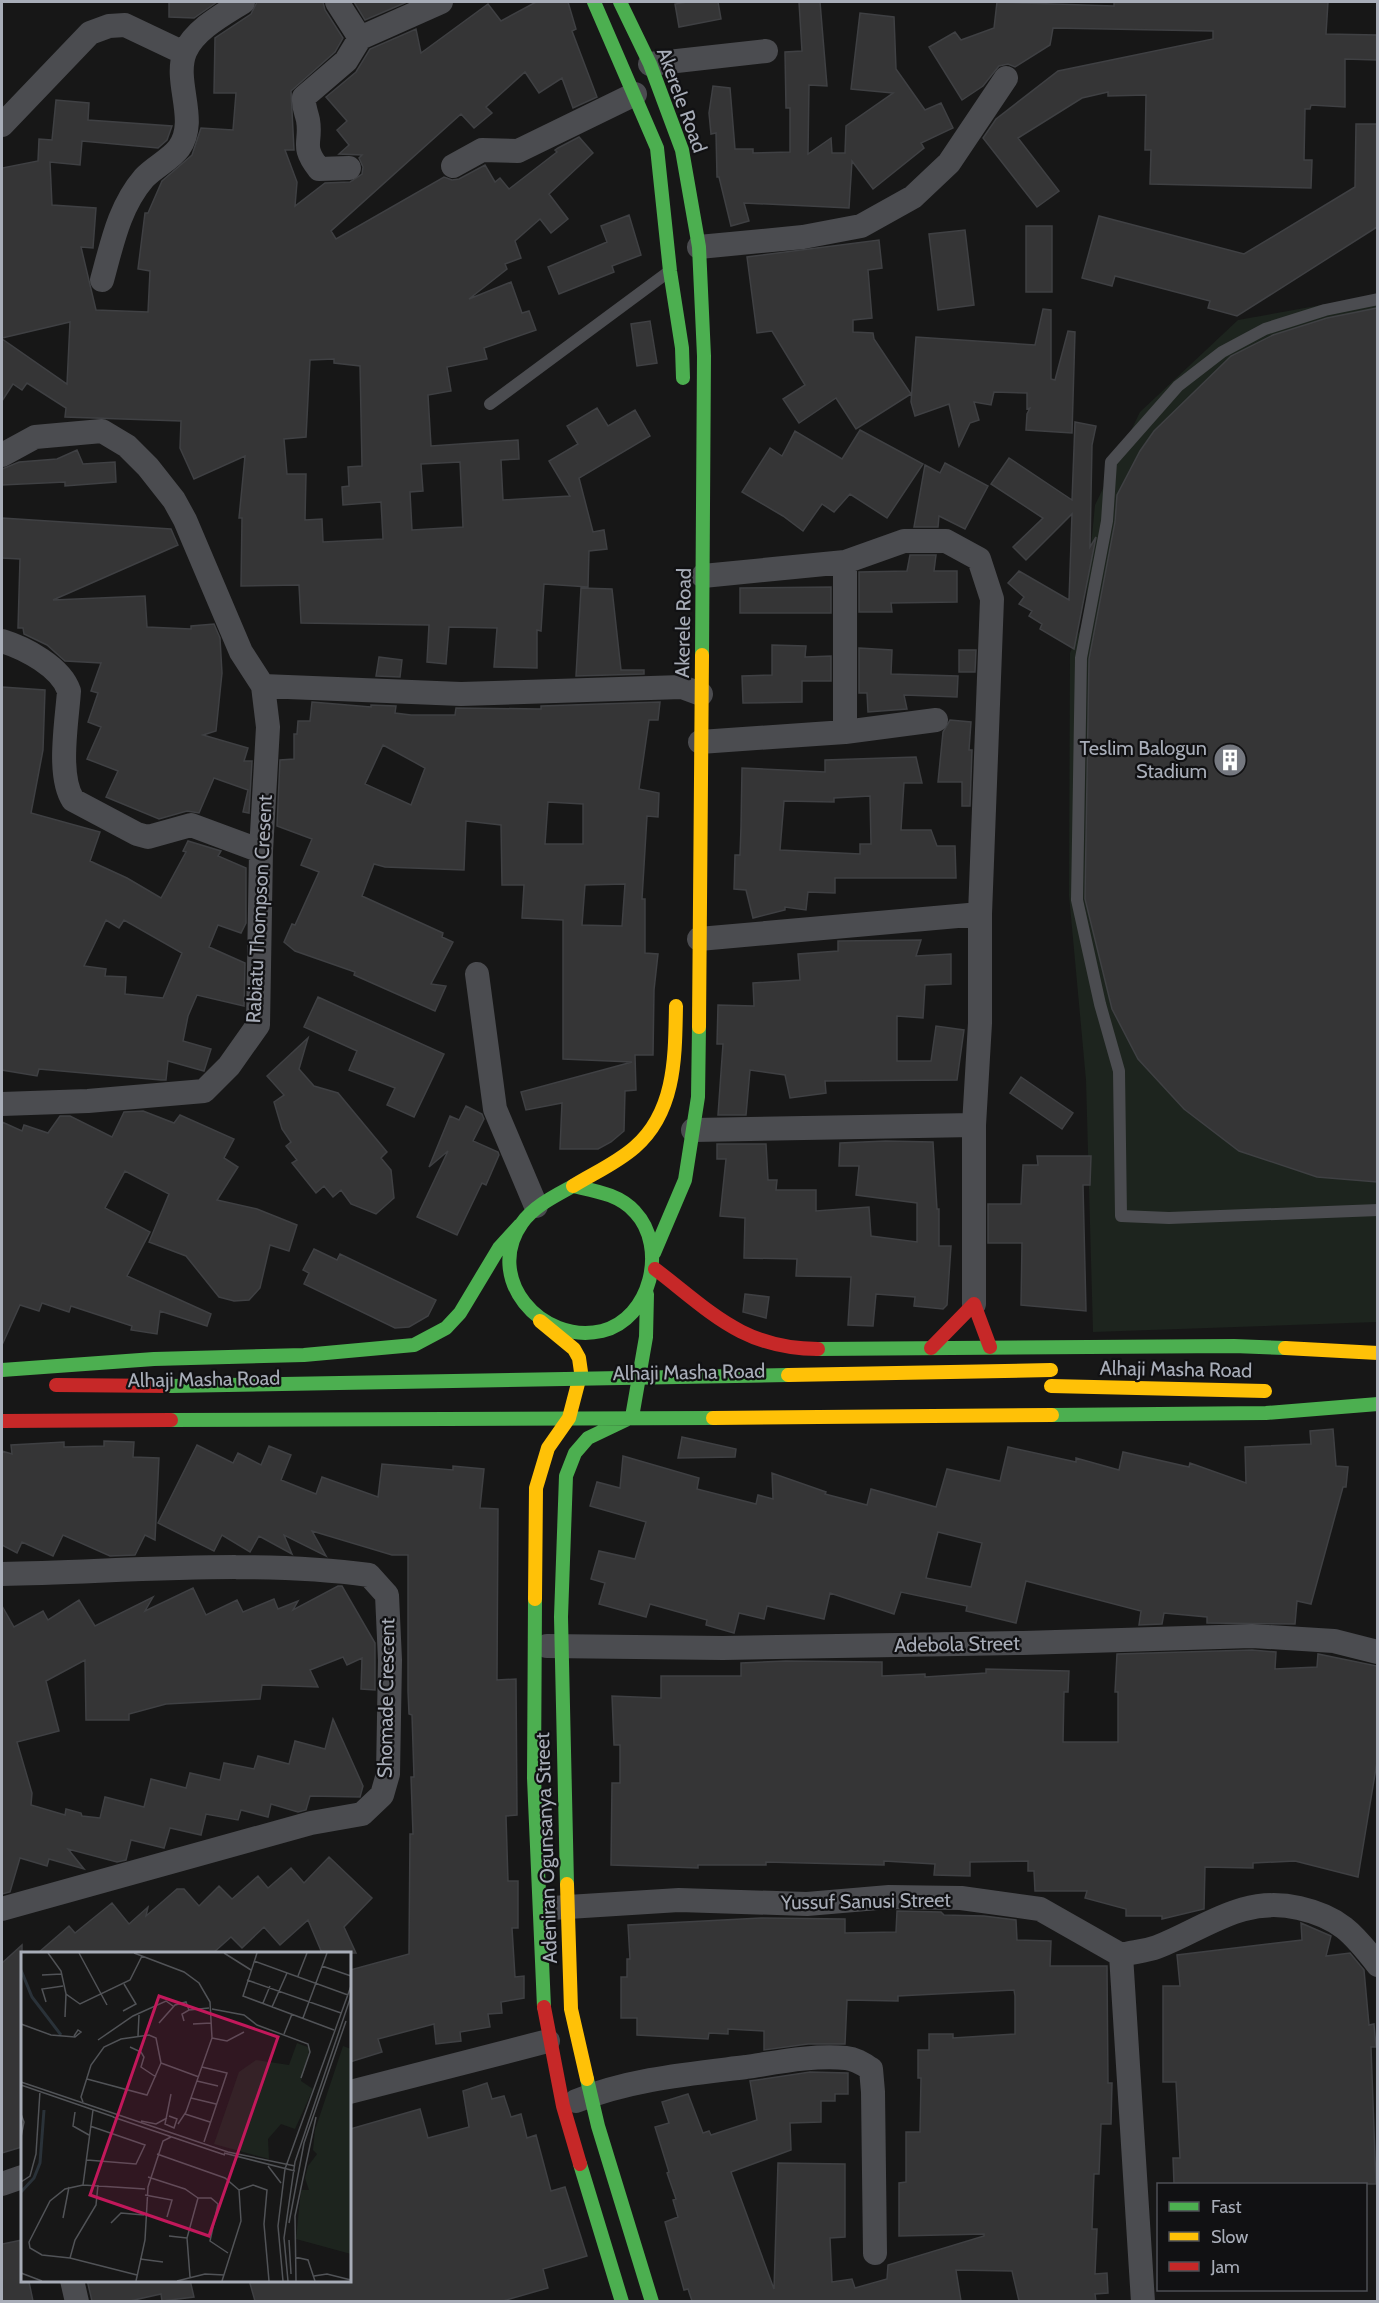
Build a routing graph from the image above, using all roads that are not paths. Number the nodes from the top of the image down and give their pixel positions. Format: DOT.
graph roads {
  1 [pos="243,2"];
  2 [pos="337,2"];
  3 [pos="441,2"];
  4 [pos="594,2"];
  5 [pos="620,2"];
  6 [pos="360,38"];
  7 [pos="766,51"];
  8 [pos="184,53"];
  9 [pos="650,64"];
  10 [pos="1006,78"];
  11 [pos="635,94"];
  12 [pos="2,125"];
  13 [pos="453,166"];
  14 [pos="349,168"];
  15 [pos="699,247"];
  16 [pos="670,271"];
  17 [pos="102,279"];
  18 [pos="1377,299"];
  19 [pos="683,393"];
  20 [pos="490,404"];
  21 [pos="2,455"];
  22 [pos="845,562"];
  23 [pos="703,576"];
  24 [pos="2,641"];
  25 [pos="263,686"];
  26 [pos="687,689"];
  27 [pos="936,720"];
  28 [pos="845,732"];
  29 [pos="699,742"];
  30 [pos="261,851"];
  31 [pos="980,914"];
  32 [pos="699,939"];
  33 [pos="477,974"];
  34 [pos="677,987"];
  35 [pos="2,1104"];
  36 [pos="974,1125"];
  37 [pos="693,1130"];
  38 [pos="573,1186"];
  39 [pos="536,1206"];
  40 [pos="1377,1210"];
  41 [pos="520,1225"];
  42 [pos="654,1253"];
  43 [pos="655,1269"];
  44 [pos="647,1294"];
  45 [pos="974,1304"];
  46 [pos="540,1321"];
  47 [pos="990,1347"];
  48 [pos="931,1348"];
  49 [pos="1377,1354"];
  50 [pos="1289,1362"];
  51 [pos="2,1370"];
  52 [pos="1056,1370"];
  53 [pos="47,1385"];
  54 [pos="1045,1386"];
  55 [pos="1275,1391"];
  56 [pos="623,1392"];
  57 [pos="647,1392"];
  58 [pos="171,1393"];
  59 [pos="599,1393"];
  60 [pos="1309,1395"];
  61 [pos="124,1400"];
  62 [pos="1377,1403"];
  63 [pos="632,1417"];
  64 [pos="569,1418"];
  65 [pos="2,1421"];
  66 [pos="2,1574"];
  67 [pos="563,1645"];
  68 [pos="536,1646"];
  69 [pos="1377,1652"];
  70 [pos="567,1907"];
  71 [pos="2,1908"];
  72 [pos="538,1909"];
  73 [pos="1121,1954"];
  74 [pos="1377,1965"];
  75 [pos="548,2041"];
  76 [pos="351,2092"];
  77 [pos="590,2095"];
  78 [pos="563,2106"];
  79 [pos="21,2177"];
  80 [pos="2,2184"];
  81 [pos="875,2253"];
  82 [pos="72,2282"];
  83 [pos="77,2301"];
  84 [pos="621,2301"];
  85 [pos="652,2301"];
  86 [pos="1143,2301"];
  1 -- 8 [label="street"];
  2 -- 6 [label="street"];
  3 -- 6 [label="street"];
  4 -- 11 [label="street"];
  5 -- 9 [label="street, Akerele Road"];
  6 -- 14 [label="street"];
  7 -- 9 [label="street"];
  8 -- 12 [label="street"];
  8 -- 17 [label="street"];
  9 -- 15 [label="street, Akerele Road"];
  10 -- 15 [label="street"];
  11 -- 13 [label="street"];
  11 -- 16 [label="street"];
  15 -- 23 [label="street, Akerele Road"];
  16 -- 19 [label="street"];
  16 -- 20 [label="lane"];
  18 -- 40 [label="lane"];
  21 -- 25 [label="street, Rabiatu Thompson Cresent"];
  22 -- 23 [label="street"];
  22 -- 28 [label="street"];
  22 -- 31 [label="street"];
  23 -- 26 [label="street, Akerele Road"];
  24 -- 30 [label="street"];
  25 -- 26 [label="street"];
  25 -- 30 [label="street, Rabiatu Thompson Cresent"];
  26 -- 29 [label="street, Akerele Road"];
  27 -- 28 [label="street"];
  28 -- 29 [label="street"];
  29 -- 32 [label="street, Akerele Road"];
  30 -- 35 [label="street, Rabiatu Thompson Cresent"];
  31 -- 32 [label="street"];
  31 -- 36 [label="street"];
  32 -- 37 [label="street, Akerele Road"];
  33 -- 39 [label="street"];
  34 -- 38 [label="street"];
  36 -- 37 [label="street"];
  36 -- 45 [label="street"];
  37 -- 42 [label="street, Akerele Road"];
  38 -- 39 [label="street"];
  38 -- 42 [label="street"];
  39 -- 41 [label="street"];
  41 -- 46 [label="street"];
  41 -- 51 [label="street"];
  42 -- 43 [label="street"];
  43 -- 44 [label="street"];
  43 -- 48 [label="street"];
  44 -- 46 [label="street"];
  44 -- 63 [label="street"];
  45 -- 47 [label="street"];
  45 -- 48 [label="street"];
  46 -- 64 [label="street"];
  47 -- 48 [label="street"];
  47 -- 49 [label="street"];
  49 -- 50 [label="street"];
  52 -- 58 [label="street, Alhaji Masha Road, bridge"];
  53 -- 58 [label="street, Alhaji Masha Road"];
  54 -- 55 [label="street, Alhaji Masha Road"];
  56 -- 57 [label="street, Alhaji Masha Road"];
  58 -- 59 [label="street, Alhaji Masha Road"];
  58 -- 61 [label="street, Alhaji Masha Road"];
  60 -- 62 [label="street"];
  62 -- 63 [label="street"];
  63 -- 64 [label="street"];
  63 -- 67 [label="street, Adeniran Ogunsanya Street"];
  64 -- 65 [label="street"];
  64 -- 68 [label="street, Adeniran Ogunsanya Street"];
  66 -- 71 [label="street, Shomade Crescent"];
  67 -- 68 [label="street, Adebola Street"];
  67 -- 69 [label="street, Adebola Street"];
  67 -- 70 [label="street, Adeniran Ogunsanya Street"];
  68 -- 72 [label="street, Adeniran Ogunsanya Street"];
  70 -- 72 [label="street, Yussuf Sanusi Street"];
  70 -- 73 [label="street, Yussuf Sanusi Street"];
  70 -- 77 [label="street, Adeniran Ogunsanya Street"];
  72 -- 75 [label="street, Adeniran Ogunsanya Street"];
  73 -- 74 [label="street"];
  73 -- 86 [label="street"];
  75 -- 76 [label="street"];
  75 -- 78 [label="street, Adeniran Ogunsanya Street"];
  77 -- 78 [label="street"];
  77 -- 81 [label="street"];
  77 -- 85 [label="street, Adeniran Ogunsanya Street"];
  78 -- 84 [label="street, Adeniran Ogunsanya Street"];
  79 -- 80 [label="street"];
  82 -- 83 [label="street"];
}
